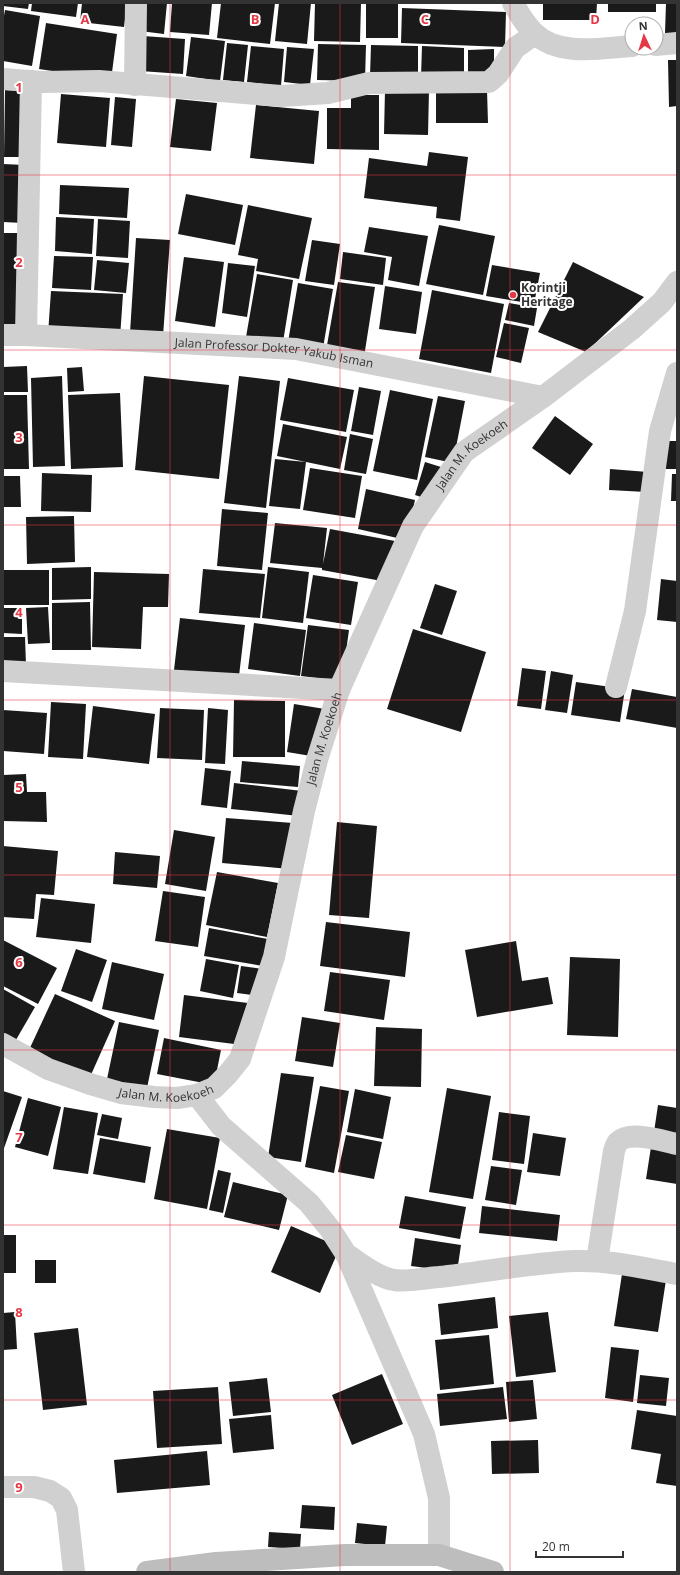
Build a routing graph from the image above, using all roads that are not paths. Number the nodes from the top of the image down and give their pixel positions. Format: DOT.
graph roads {
  1 [pos="136,3"];
  2 [pos="513,3"];
  3 [pos="535,34"];
  4 [pos="677,43"];
  5 [pos="664,44"];
  6 [pos="624,46"];
  7 [pos="3,79"];
  8 [pos="30,81"];
  9 [pos="135,85"];
  10 [pos="677,282"];
  11 [pos="3,335"];
  12 [pos="26,335"];
  13 [pos="677,373"];
  14 [pos="543,397"];
  15 [pos="668,432"];
  16 [pos="3,671"];
  17 [pos="616,687"];
  18 [pos="339,690"];
  19 [pos="3,1044"];
  20 [pos="197,1095"];
  21 [pos="677,1144"];
  22 [pos="346,1254"];
  23 [pos="597,1261"];
  24 [pos="677,1274"];
  25 [pos="3,1487"];
  26 [pos="439,1555"];
  27 [pos="74,1572"];
  28 [pos="147,1572"];
  29 [pos="493,1572"];
  1 -- 9 [label="street"];
  2 -- 3 [label="street"];
  3 -- 6 [label="street"];
  3 -- 9 [label="street"];
  4 -- 5 [label="street"];
  7 -- 8 [label="street"];
  8 -- 9 [label="street"];
  8 -- 12 [label="street"];
  10 -- 14 [label="street, Jalan M. Koekoeh"];
  11 -- 12 [label="street, Jalan Professor Dokter Yakub Isman"];
  12 -- 14 [label="street, Jalan Professor Dokter Yakub Isman"];
  13 -- 15 [label="street"];
  14 -- 18 [label="street, Jalan M. Koekoeh"];
  15 -- 17 [label="street"];
  16 -- 18 [label="street"];
  18 -- 20 [label="street, Jalan M. Koekoeh"];
  19 -- 20 [label="street, Jalan M. Koekoeh"];
  20 -- 22 [label="street"];
  21 -- 23 [label="street"];
  22 -- 23 [label="street"];
  22 -- 26 [label="street"];
  23 -- 24 [label="street"];
  25 -- 27 [label="street"];
  26 -- 28 [label="street"];
  26 -- 29 [label="street"];
}
